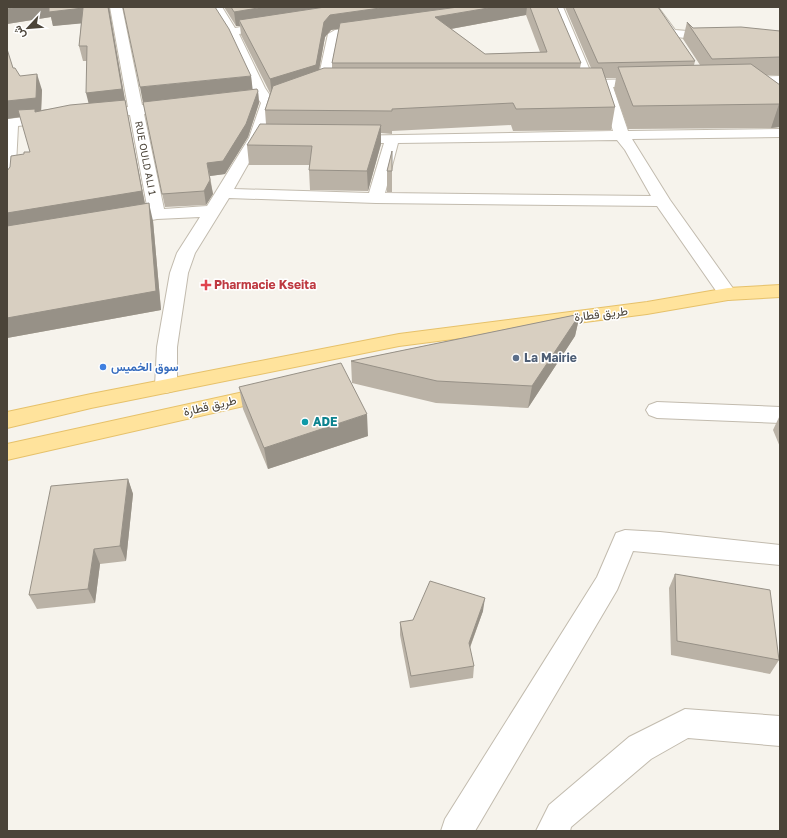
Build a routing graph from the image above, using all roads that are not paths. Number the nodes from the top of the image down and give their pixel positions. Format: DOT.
graph roads {
  1 [pos="116,7"];
  2 [pos="216,7"];
  3 [pos="558,7"];
  4 [pos="652,7"];
  5 [pos="285,24"];
  6 [pos="381,28"];
  7 [pos="230,32"];
  8 [pos="671,33"];
  9 [pos="726,38"];
  10 [pos="679,45"];
  11 [pos="780,80"];
  12 [pos="734,81"];
  13 [pos="658,82"];
  14 [pos="324,84"];
  15 [pos="347,84"];
  16 [pos="566,84"];
  17 [pos="597,84"];
  18 [pos="310,89"];
  19 [pos="167,107"];
  20 [pos="136,110"];
  21 [pos="82,115"];
  22 [pos="66,117"];
  23 [pos="9,122"];
  24 [pos="780,133"];
  25 [pos="622,136"];
  26 [pos="339,138"];
  27 [pos="392,139"];
  28 [pos="7,184"];
  29 [pos="224,193"];
  30 [pos="376,198"];
  31 [pos="662,201"];
  32 [pos="212,211"];
  33 [pos="157,214"];
  34 [pos="125,220"];
  35 [pos="780,291"];
  36 [pos="728,294"];
  37 [pos="399,340"];
  38 [pos="368,366"];
  39 [pos="166,386"];
  40 [pos="292,388"];
  41 [pos="657,410"];
  42 [pos="780,415"];
  43 [pos="7,420"];
  44 [pos="7,452"];
  45 [pos="780,555"];
  46 [pos="780,731"];
  47 [pos="457,831"];
  48 [pos="552,831"];
  1 -- 20 [label="street"];
  2 -- 7 [label="street"];
  3 -- 17 [label="street"];
  4 -- 8 [label="street"];
  5 -- 7 [label="street"];
  6 -- 14 [label="street"];
  7 -- 29 [label="street"];
  8 -- 9 [label="street"];
  8 -- 10 [label="street"];
  11 -- 12 [label="street"];
  13 -- 17 [label="street"];
  14 -- 15 [label="street"];
  14 -- 18 [label="street"];
  16 -- 17 [label="street"];
  17 -- 25 [label="street"];
  19 -- 20 [label="street, RUE OULD ALI 1"];
  20 -- 21 [label="street"];
  20 -- 33 [label="street, RUE OULD ALI 1"];
  22 -- 23 [label="street"];
  23 -- 28 [label="street"];
  24 -- 25 [label="street"];
  25 -- 27 [label="street"];
  25 -- 31 [label="street"];
  26 -- 27 [label="street"];
  27 -- 30 [label="street"];
  29 -- 30 [label="street"];
  29 -- 32 [label="street"];
  30 -- 31 [label="street"];
  31 -- 36 [label="street"];
  32 -- 33 [label="street"];
  32 -- 39 [label="street"];
  33 -- 34 [label="street"];
  35 -- 36 [label="main road, طريق قطارة"];
  36 -- 37 [label="main road, طريق قطارة"];
  37 -- 38 [label="main road"];
  37 -- 39 [label="main road, طريق قطارة"];
  39 -- 43 [label="main road, طريق قطارة"];
  40 -- 44 [label="main road, طريق قطارة"];
  41 -- 42 [label="street"];
  45 -- 47 [label="street"];
  46 -- 48 [label="street"];
}
